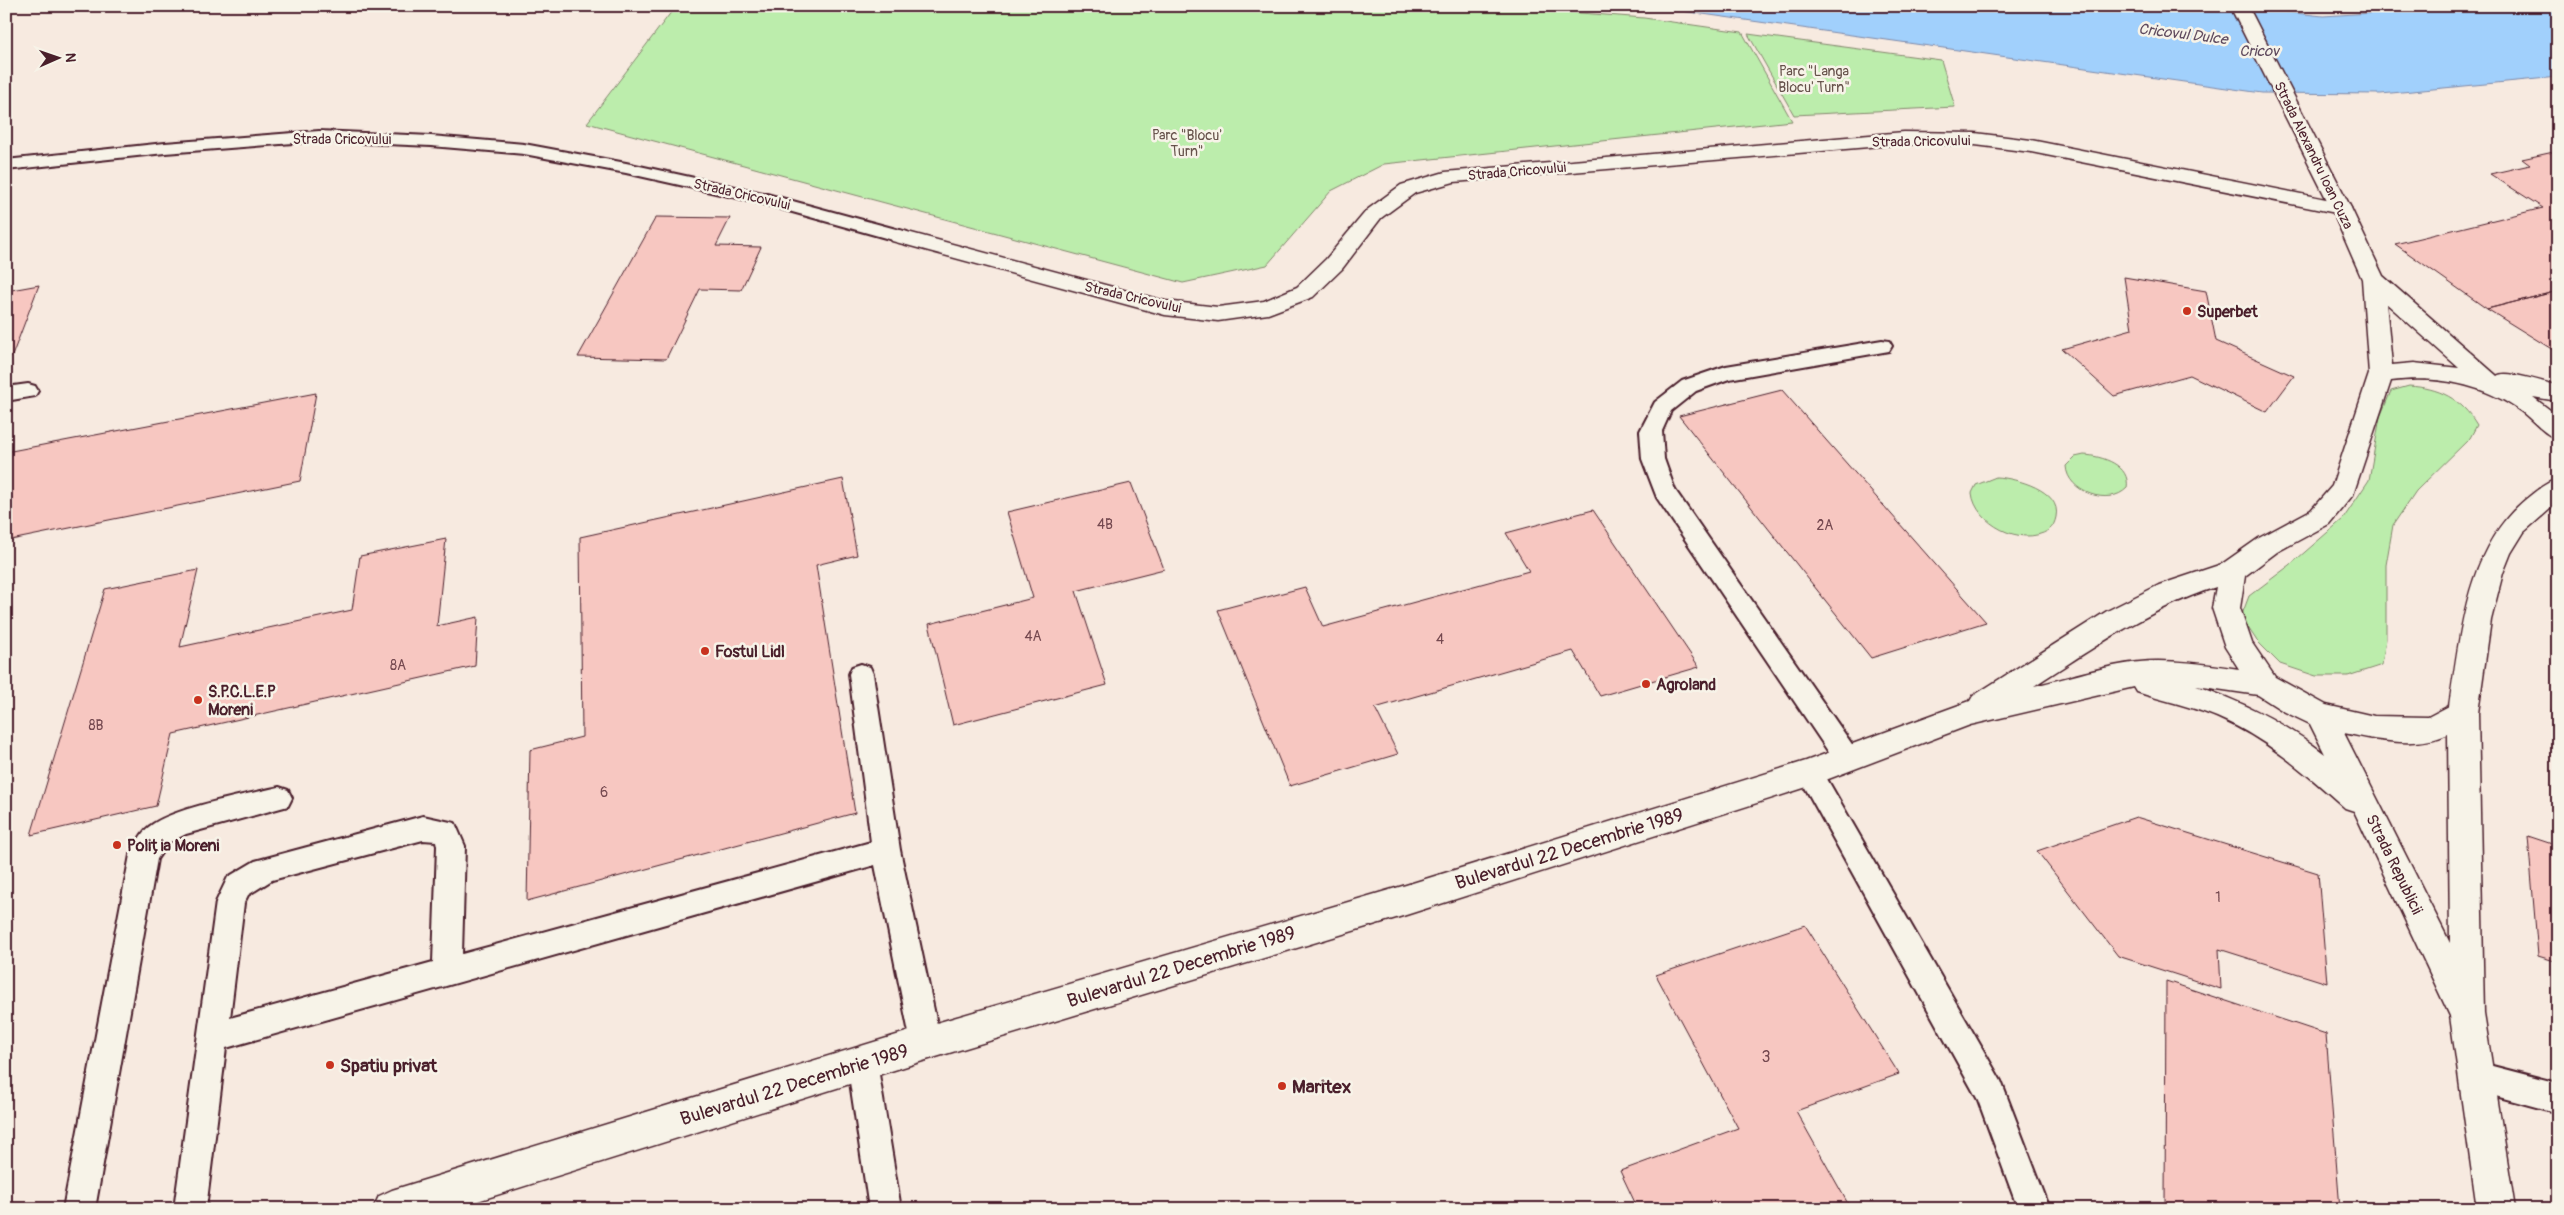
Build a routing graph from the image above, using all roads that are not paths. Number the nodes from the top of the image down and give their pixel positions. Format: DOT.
graph roads {
  1 [pos="2239,6"];
  2 [pos="6,165"];
  3 [pos="2341,208"];
  4 [pos="900,236"];
  5 [pos="2373,279"];
  6 [pos="1882,346"];
  7 [pos="2454,351"];
  8 [pos="2380,374"];
  9 [pos="2492,385"];
  10 [pos="28,391"];
  11 [pos="2558,393"];
  12 [pos="6,394"];
  13 [pos="2528,403"];
  14 [pos="2558,403"];
  15 [pos="2558,431"];
  16 [pos="2558,488"];
  17 [pos="2232,571"];
  18 [pos="860,674"];
  19 [pos="2122,678"];
  20 [pos="2265,685"];
  21 [pos="1967,714"];
  22 [pos="2463,714"];
  23 [pos="2320,716"];
  24 [pos="1847,758"];
  25 [pos="1810,773"];
  26 [pos="279,798"];
  27 [pos="2369,810"];
  28 [pos="886,850"];
  29 [pos="447,972"];
  30 [pos="2467,1014"];
  31 [pos="213,1037"];
  32 [pos="926,1043"];
  33 [pos="862,1062"];
  34 [pos="2477,1077"];
  35 [pos="2558,1098"];
  36 [pos="79,1209"];
  37 [pos="190,1209"];
  38 [pos="392,1209"];
  39 [pos="885,1209"];
  40 [pos="2034,1209"];
  41 [pos="2496,1209"];
  1 -- 3 [label="main road, Strada Alexandru Ioan Cuza"];
  2 -- 4 [label="lane, Strada Cricovului"];
  3 -- 4 [label="main road, Strada Cricovului"];
  3 -- 5 [label="main road, Strada Alexandru Ioan Cuza"];
  5 -- 7 [label="main road, Strada Alexandru Ioan Cuza"];
  5 -- 8 [label="main road, Strada Alexandru Ioan Cuza"];
  6 -- 24 [label="lane"];
  7 -- 9 [label="main road, Strada Alexandru Ioan Cuza"];
  7 -- 11 [label="main road"];
  8 -- 9 [label="main road"];
  8 -- 17 [label="main road, Bulevardul 22 Decembrie 1989"];
  9 -- 13 [label="main road"];
  10 -- 12 [label="lane"];
  13 -- 14 [label="main road"];
  13 -- 15 [label="main road"];
  16 -- 22 [label="main road, Strada Republicii"];
  17 -- 20 [label="main road"];
  17 -- 21 [label="main road, Bulevardul 22 Decembrie 1989"];
  18 -- 28 [label="lane"];
  19 -- 20 [label="main road, Bulevardul 22 Decembrie 1989"];
  19 -- 21 [label="main road, Bulevardul 22 Decembrie 1989"];
  19 -- 27 [label="main road"];
  20 -- 23 [label="main road"];
  21 -- 24 [label="main road, Bulevardul 22 Decembrie 1989"];
  22 -- 23 [label="main road"];
  22 -- 30 [label="main road, Strada Republicii"];
  23 -- 27 [label="main road, Strada Republicii"];
  24 -- 25 [label="main road, Bulevardul 22 Decembrie 1989"];
  25 -- 32 [label="main road, Bulevardul 22 Decembrie 1989"];
  25 -- 40 [label="lane"];
  26 -- 36 [label="lane"];
  27 -- 30 [label="main road, Strada Republicii"];
  28 -- 29 [label="lane"];
  28 -- 32 [label="lane"];
  29 -- 31 [label="lane"];
  29 -- 31 [label="lane"];
  30 -- 34 [label="main road, Strada Republicii"];
  31 -- 37 [label="lane"];
  32 -- 33 [label="main road, Bulevardul 22 Decembrie 1989"];
  33 -- 38 [label="main road, Bulevardul 22 Decembrie 1989"];
  33 -- 39 [label="lane"];
  34 -- 35 [label="lane"];
  34 -- 41 [label="main road, Strada Republicii"];
}
